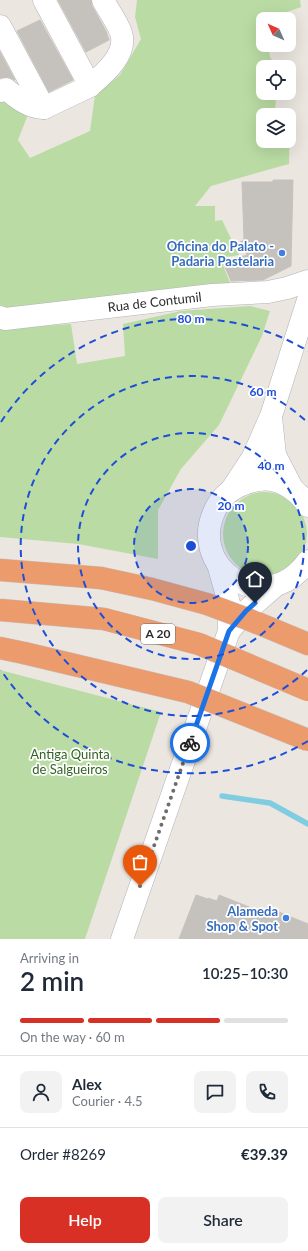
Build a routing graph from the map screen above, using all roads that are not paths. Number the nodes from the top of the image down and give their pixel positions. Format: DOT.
graph roads {
  1 [pos="44,0"];
  2 [pos="103,0"];
  3 [pos="0,26"];
  4 [pos="90,86"];
  5 [pos="0,91"];
  6 [pos="44,108"];
  7 [pos="308,281"];
  8 [pos="308,300"];
  9 [pos="2,318"];
  10 [pos="271,416"];
  11 [pos="292,488"];
  12 [pos="232,489"];
  13 [pos="308,506"];
  14 [pos="308,561"];
  15 [pos="218,564"];
  16 [pos="0,570"];
  17 [pos="274,586"];
  18 [pos="0,610"];
  19 [pos="250,620"];
  20 [pos="308,629"];
  21 [pos="229,631"];
  22 [pos="308,644"];
  23 [pos="0,648"];
  24 [pos="308,690"];
  25 [pos="308,740"];
  26 [pos="122,939"];
  1 -- 4 [label="street"];
  2 -- 4 [label="street"];
  3 -- 6 [label="street"];
  4 -- 6 [label="street"];
  5 -- 6 [label="street"];
  7 -- 9 [label="street, Rua de Contumil"];
  8 -- 10 [label="street"];
  10 -- 11 [label="street"];
  10 -- 12 [label="street"];
  11 -- 12 [label="street"];
  11 -- 13 [label="street"];
  12 -- 15 [label="street"];
  14 -- 17 [label="street"];
  15 -- 17 [label="street"];
  15 -- 21 [label="street"];
  16 -- 19 [label="highway, bridge"];
  17 -- 21 [label="street"];
  18 -- 24 [label="highway, A 20, bridge"];
  19 -- 20 [label="highway"];
  19 -- 22 [label="highway"];
  21 -- 26 [label="street"];
  23 -- 25 [label="highway, bridge"];
}
